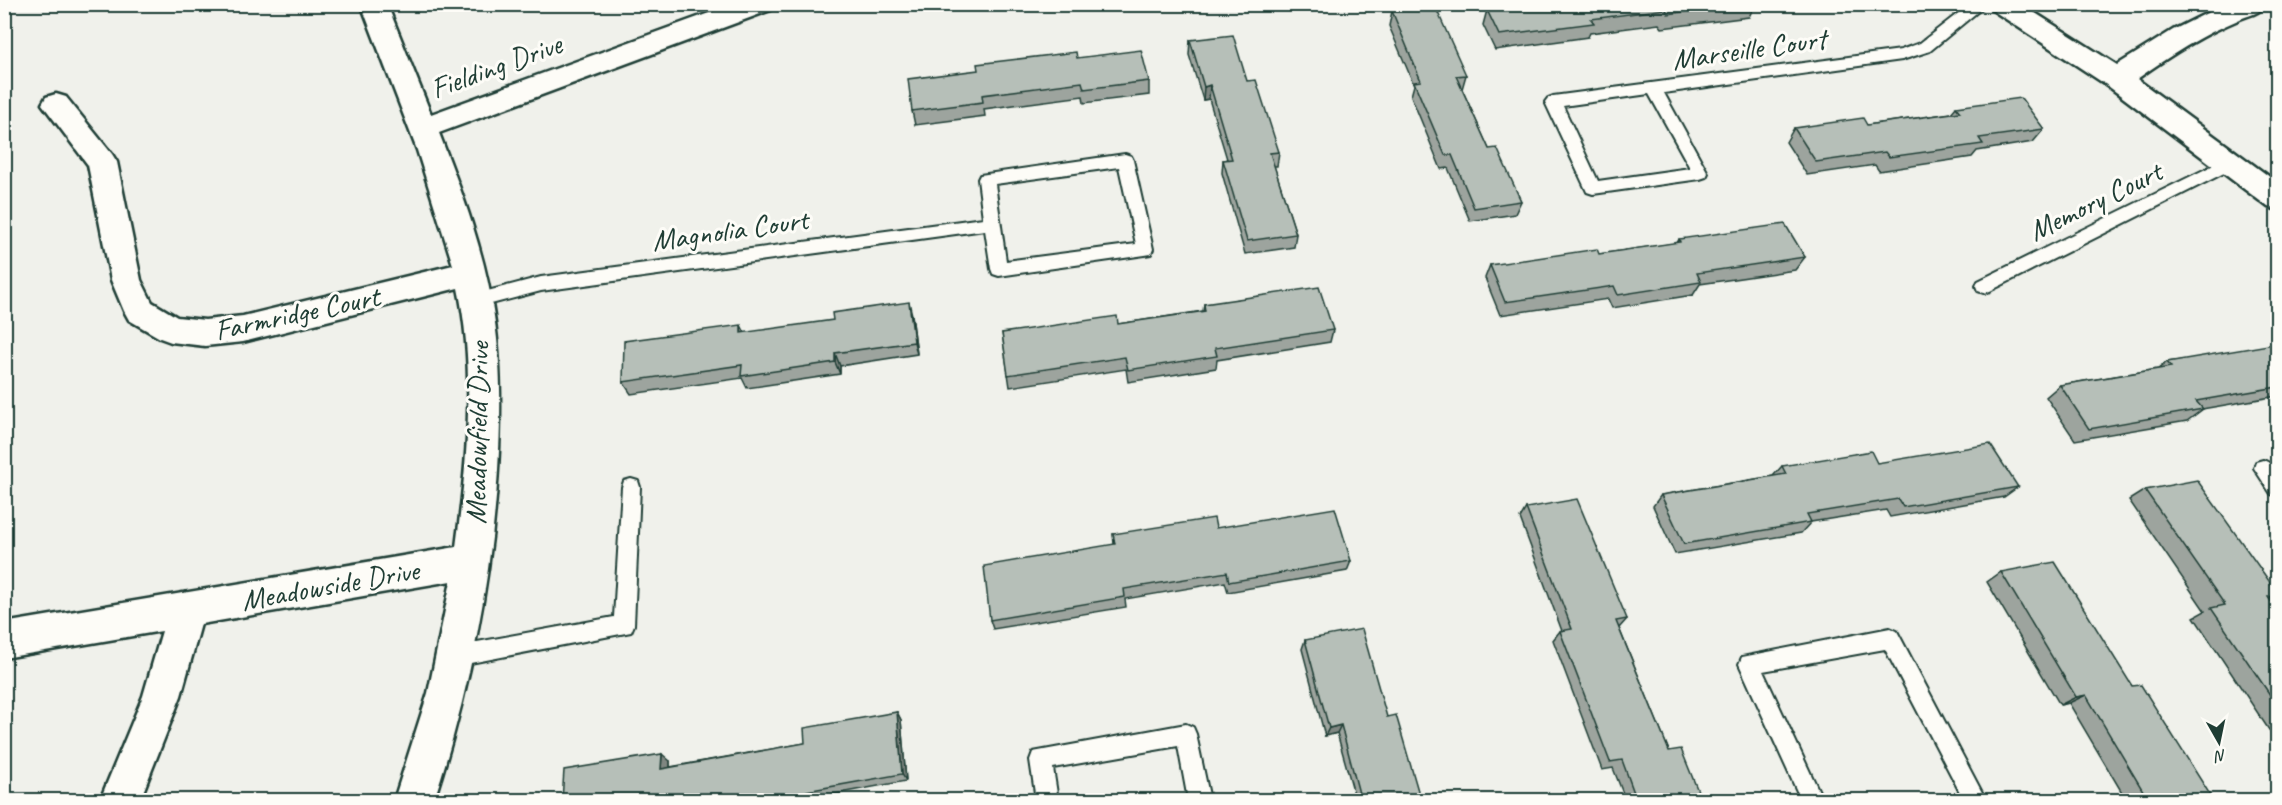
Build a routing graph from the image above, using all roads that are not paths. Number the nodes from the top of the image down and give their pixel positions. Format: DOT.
graph roads {
  1 [pos="374,4"];
  2 [pos="762,4"];
  3 [pos="1980,4"];
  4 [pos="2001,4"];
  5 [pos="2253,4"];
  6 [pos="713,12"];
  7 [pos="2118,79"];
  8 [pos="1654,89"];
  9 [pos="56,104"];
  10 [pos="422,128"];
  11 [pos="2230,163"];
  12 [pos="2277,199"];
  13 [pos="992,223"];
  14 [pos="1984,286"];
  15 [pos="472,287"];
  16 [pos="2263,468"];
  17 [pos="631,487"];
  18 [pos="2277,488"];
  19 [pos="472,561"];
  20 [pos="187,609"];
  21 [pos="4,641"];
  22 [pos="455,656"];
  23 [pos="120,801"];
  24 [pos="414,801"];
  25 [pos="1047,801"];
  26 [pos="1199,801"];
  27 [pos="1812,801"];
  28 [pos="1975,801"];
  1 -- 10 [label="street, Meadowfield Drive"];
  2 -- 6 [label="street, Fielding Drive"];
  3 -- 8 [label="lane, Marseille Court"];
  4 -- 7 [label="street"];
  5 -- 7 [label="street"];
  6 -- 10 [label="street, Fielding Drive"];
  7 -- 11 [label="street"];
  8 -- 8 [label="lane, Marseille Court"];
  9 -- 15 [label="street, Farmridge Court"];
  10 -- 15 [label="street, Meadowfield Drive"];
  11 -- 12 [label="street"];
  11 -- 14 [label="lane, Memory Court"];
  13 -- 13 [label="lane"];
  13 -- 15 [label="lane, Magnolia Court"];
  15 -- 19 [label="street, Meadowfield Drive"];
  16 -- 18 [label="lane"];
  17 -- 22 [label="lane"];
  19 -- 20 [label="street, Meadowside Drive"];
  19 -- 22 [label="street, Meadowfield Drive"];
  20 -- 21 [label="street, Meadowside Drive"];
  20 -- 23 [label="street"];
  22 -- 24 [label="street, Meadowfield Drive"];
  25 -- 26 [label="lane"];
  27 -- 28 [label="lane"];
}
